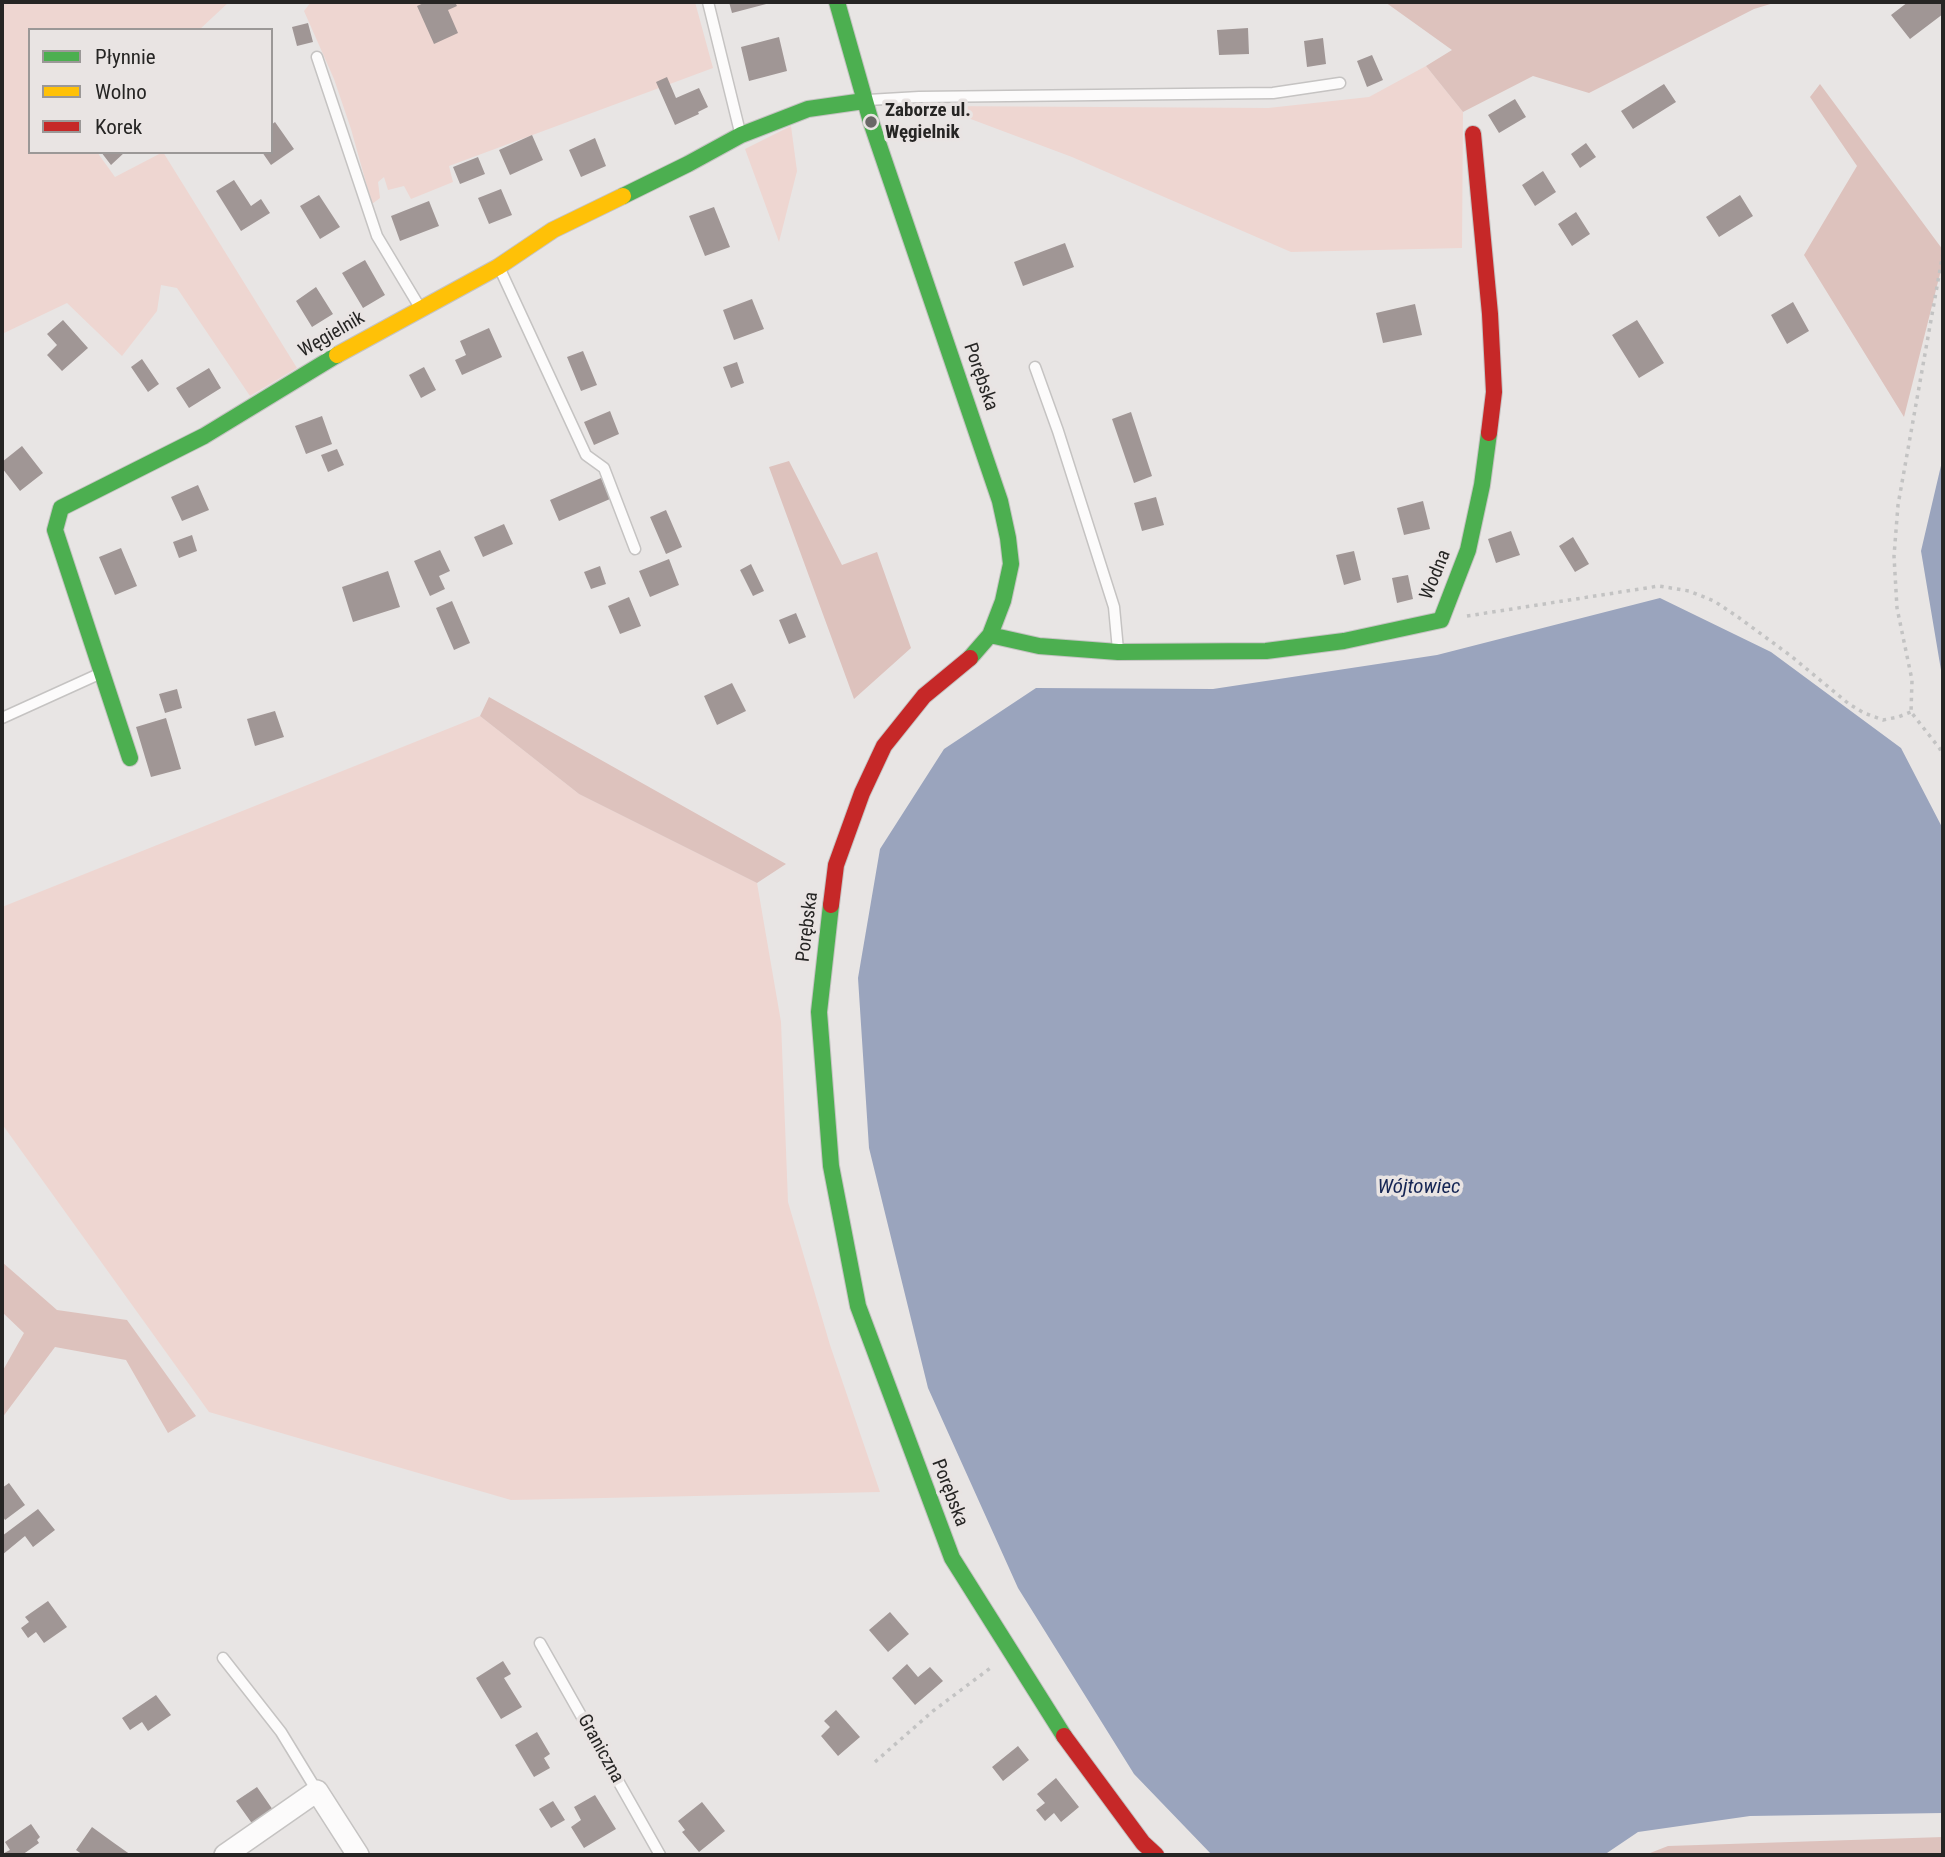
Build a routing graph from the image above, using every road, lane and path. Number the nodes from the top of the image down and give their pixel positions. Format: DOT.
graph roads {
  1 [pos="708,2"];
  2 [pos="837,2"];
  3 [pos="317,57"];
  4 [pos="1340,83"];
  5 [pos="864,101"];
  6 [pos="1473,134"];
  7 [pos="741,135"];
  8 [pos="1943,253"];
  9 [pos="498,267"];
  10 [pos="421,308"];
  11 [pos="1035,367"];
  12 [pos="635,549"];
  13 [pos="1441,620"];
  14 [pos="989,635"];
  15 [pos="1118,652"];
  16 [pos="102,673"];
  17 [pos="1911,712"];
  18 [pos="2,718"];
  19 [pos="1943,757"];
  20 [pos="130,758"];
  21 [pos="540,1643"];
  22 [pos="1011,1652"];
  23 [pos="223,1658"];
  24 [pos="875,1762"];
  25 [pos="317,1791"];
  26 [pos="225,1855"];
  27 [pos="358,1855"];
  28 [pos="660,1855"];
  29 [pos="1156,1855"];
  1 -- 7 [label="lane"];
  2 -- 5 [label="street, Porębska"];
  3 -- 10 [label="lane"];
  4 -- 5 [label="lane"];
  5 -- 7 [label="street, Węgielnik"];
  5 -- 14 [label="street, Porębska"];
  6 -- 13 [label="street, Wodna"];
  7 -- 9 [label="street, Węgielnik"];
  8 -- 17 [label="path"];
  9 -- 10 [label="street, Węgielnik"];
  9 -- 12 [label="lane"];
  10 -- 16 [label="street, Węgielnik"];
  11 -- 15 [label="lane"];
  13 -- 15 [label="street, Wodna"];
  13 -- 17 [label="path"];
  14 -- 15 [label="street, Wodna"];
  14 -- 22 [label="street, Porębska"];
  16 -- 18 [label="lane"];
  16 -- 20 [label="street, Węgielnik"];
  17 -- 19 [label="path"];
  21 -- 28 [label="lane, Graniczna"];
  22 -- 24 [label="path"];
  22 -- 29 [label="street, Porębska"];
  23 -- 25 [label="lane"];
  25 -- 26 [label="street"];
  25 -- 27 [label="street"];
}
